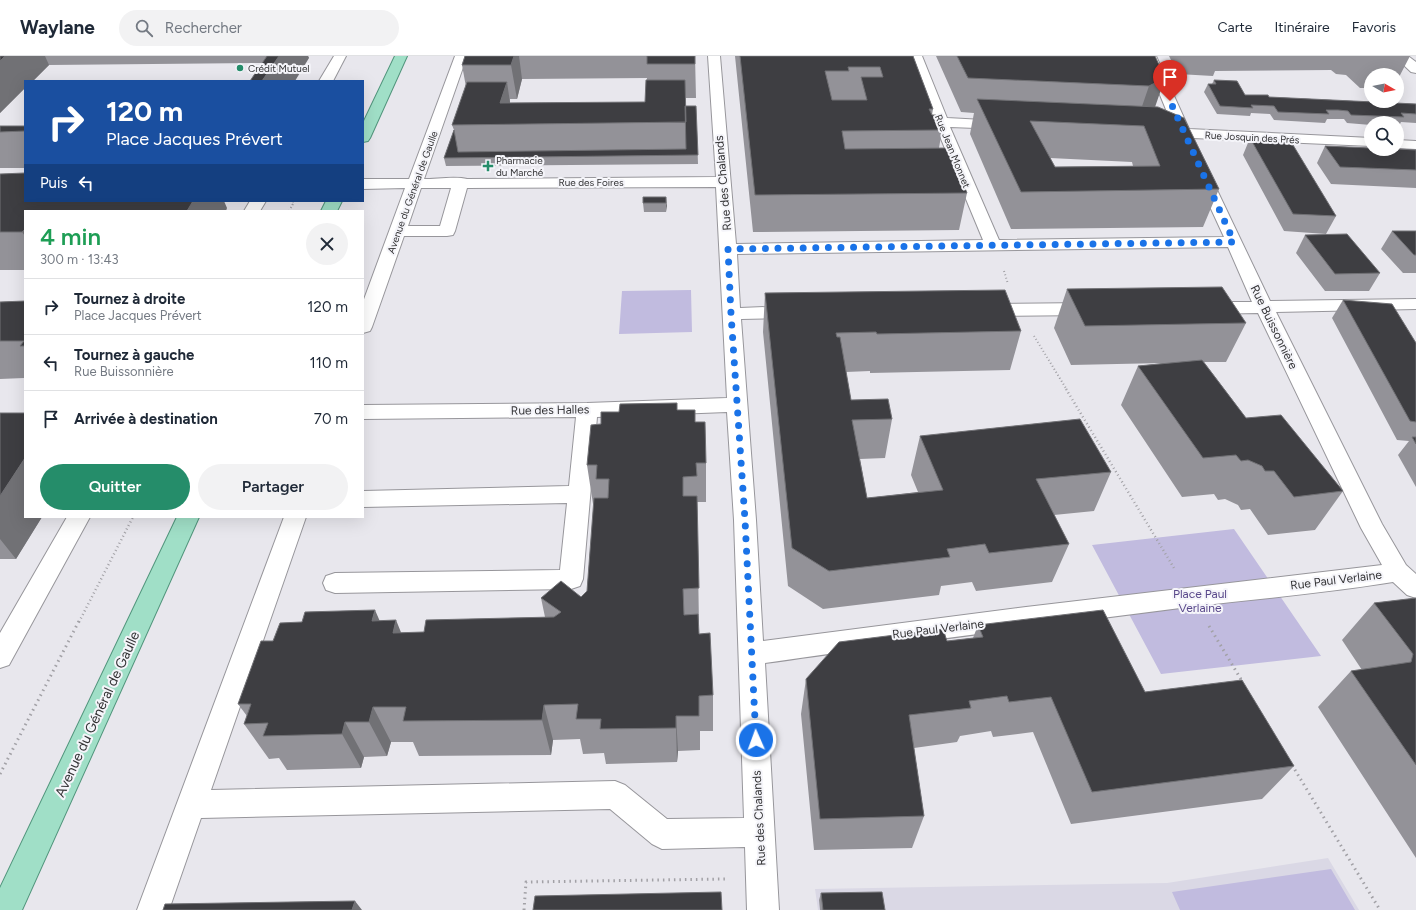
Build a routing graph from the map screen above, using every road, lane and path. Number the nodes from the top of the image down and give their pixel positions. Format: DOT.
graph roads {
  1 [pos="340,56"];
  2 [pos="401,56"];
  3 [pos="461,56"];
  4 [pos="714,56"];
  5 [pos="916,56"];
  6 [pos="1150,56"];
  7 [pos="1400,56"];
  8 [pos="1416,69"];
  9 [pos="327,80"];
  10 [pos="941,122"];
  11 [pos="1018,126"];
  12 [pos="1160,132"];
  13 [pos="1184,133"];
  14 [pos="364,136"];
  15 [pos="1364,142"];
  16 [pos="1404,144"];
  17 [pos="1416,145"];
  18 [pos="461,182"];
  19 [pos="724,182"];
  20 [pos="415,183"];
  21 [pos="364,184"];
  22 [pos="398,231"];
  23 [pos="1234,242"];
  24 [pos="993,245"];
  25 [pos="728,249"];
  26 [pos="1416,304"];
  27 [pos="1189,308"];
  28 [pos="1264,308"];
  29 [pos="1104,309"];
  30 [pos="964,311"];
  31 [pos="808,312"];
  32 [pos="731,314"];
  33 [pos="364,324"];
  34 [pos="737,406"];
  35 [pos="587,410"];
  36 [pos="364,412"];
  37 [pos="580,494"];
  38 [pos="364,499"];
  39 [pos="78,518"];
  40 [pos="131,518"];
  41 [pos="188,518"];
  42 [pos="295,518"];
  43 [pos="1398,572"];
  44 [pos="335,582"];
  45 [pos="1416,588"];
  46 [pos="752,654"];
  47 [pos="0,657"];
  48 [pos="0,774"];
  49 [pos="191,804"];
  50 [pos="760,832"];
  51 [pos="762,878"];
  52 [pos="6,910"];
  53 [pos="153,910"];
  54 [pos="524,910"];
  55 [pos="763,910"];
  1 -- 9 [label="street"];
  2 -- 14 [label="main road"];
  3 -- 20 [label="street, Avenue du Général de Gaulle"];
  4 -- 19 [label="street, Rue des Chalands"];
  5 -- 10 [label="street, Rue Jean Monnet"];
  6 -- 13 [label="street, Rue Buissonnière"];
  7 -- 8 [label="street"];
  10 -- 11 [label="street"];
  10 -- 24 [label="street, Rue Jean Monnet"];
  12 -- 13 [label="street, Rue Josquin des Prés"];
  13 -- 15 [label="street, Rue Josquin des Prés"];
  13 -- 23 [label="street, Rue Buissonnière"];
  16 -- 17 [label="street"];
  18 -- 19 [label="street, Rue des Foires"];
  18 -- 20 [label="street, Rue des Foires"];
  18 -- 22 [label="street"];
  19 -- 25 [label="street, Rue des Chalands"];
  20 -- 21 [label="street, Rue des Foires"];
  20 -- 22 [label="street, Avenue du Général de Gaulle"];
  22 -- 33 [label="street, Avenue du Général de Gaulle"];
  23 -- 24 [label="street"];
  23 -- 28 [label="street, Rue Buissonnière"];
  24 -- 25 [label="street"];
  25 -- 32 [label="street, Rue des Chalands"];
  26 -- 28 [label="street"];
  27 -- 28 [label="street"];
  28 -- 43 [label="street, Rue Buissonnière"];
  29 -- 30 [label="street"];
  31 -- 32 [label="street"];
  32 -- 34 [label="street, Rue des Chalands"];
  34 -- 35 [label="street, Rue des Halles"];
  34 -- 46 [label="street, Rue des Chalands"];
  35 -- 36 [label="street, Rue des Halles"];
  35 -- 37 [label="street"];
  37 -- 38 [label="street"];
  37 -- 44 [label="street"];
  39 -- 47 [label="street"];
  40 -- 48 [label="path"];
  41 -- 52 [label="main road, Avenue du Général de Gaulle"];
  42 -- 49 [label="street"];
  43 -- 45 [label="street, Rue Buissonnière"];
  43 -- 46 [label="street, Rue Paul Verlaine"];
  46 -- 50 [label="street, Rue des Chalands"];
  49 -- 50 [label="street"];
  49 -- 53 [label="street"];
  50 -- 51 [label="street, Rue des Chalands"];
  51 -- 54 [label="path"];
  51 -- 55 [label="street, Rue des Chalands"];
}
